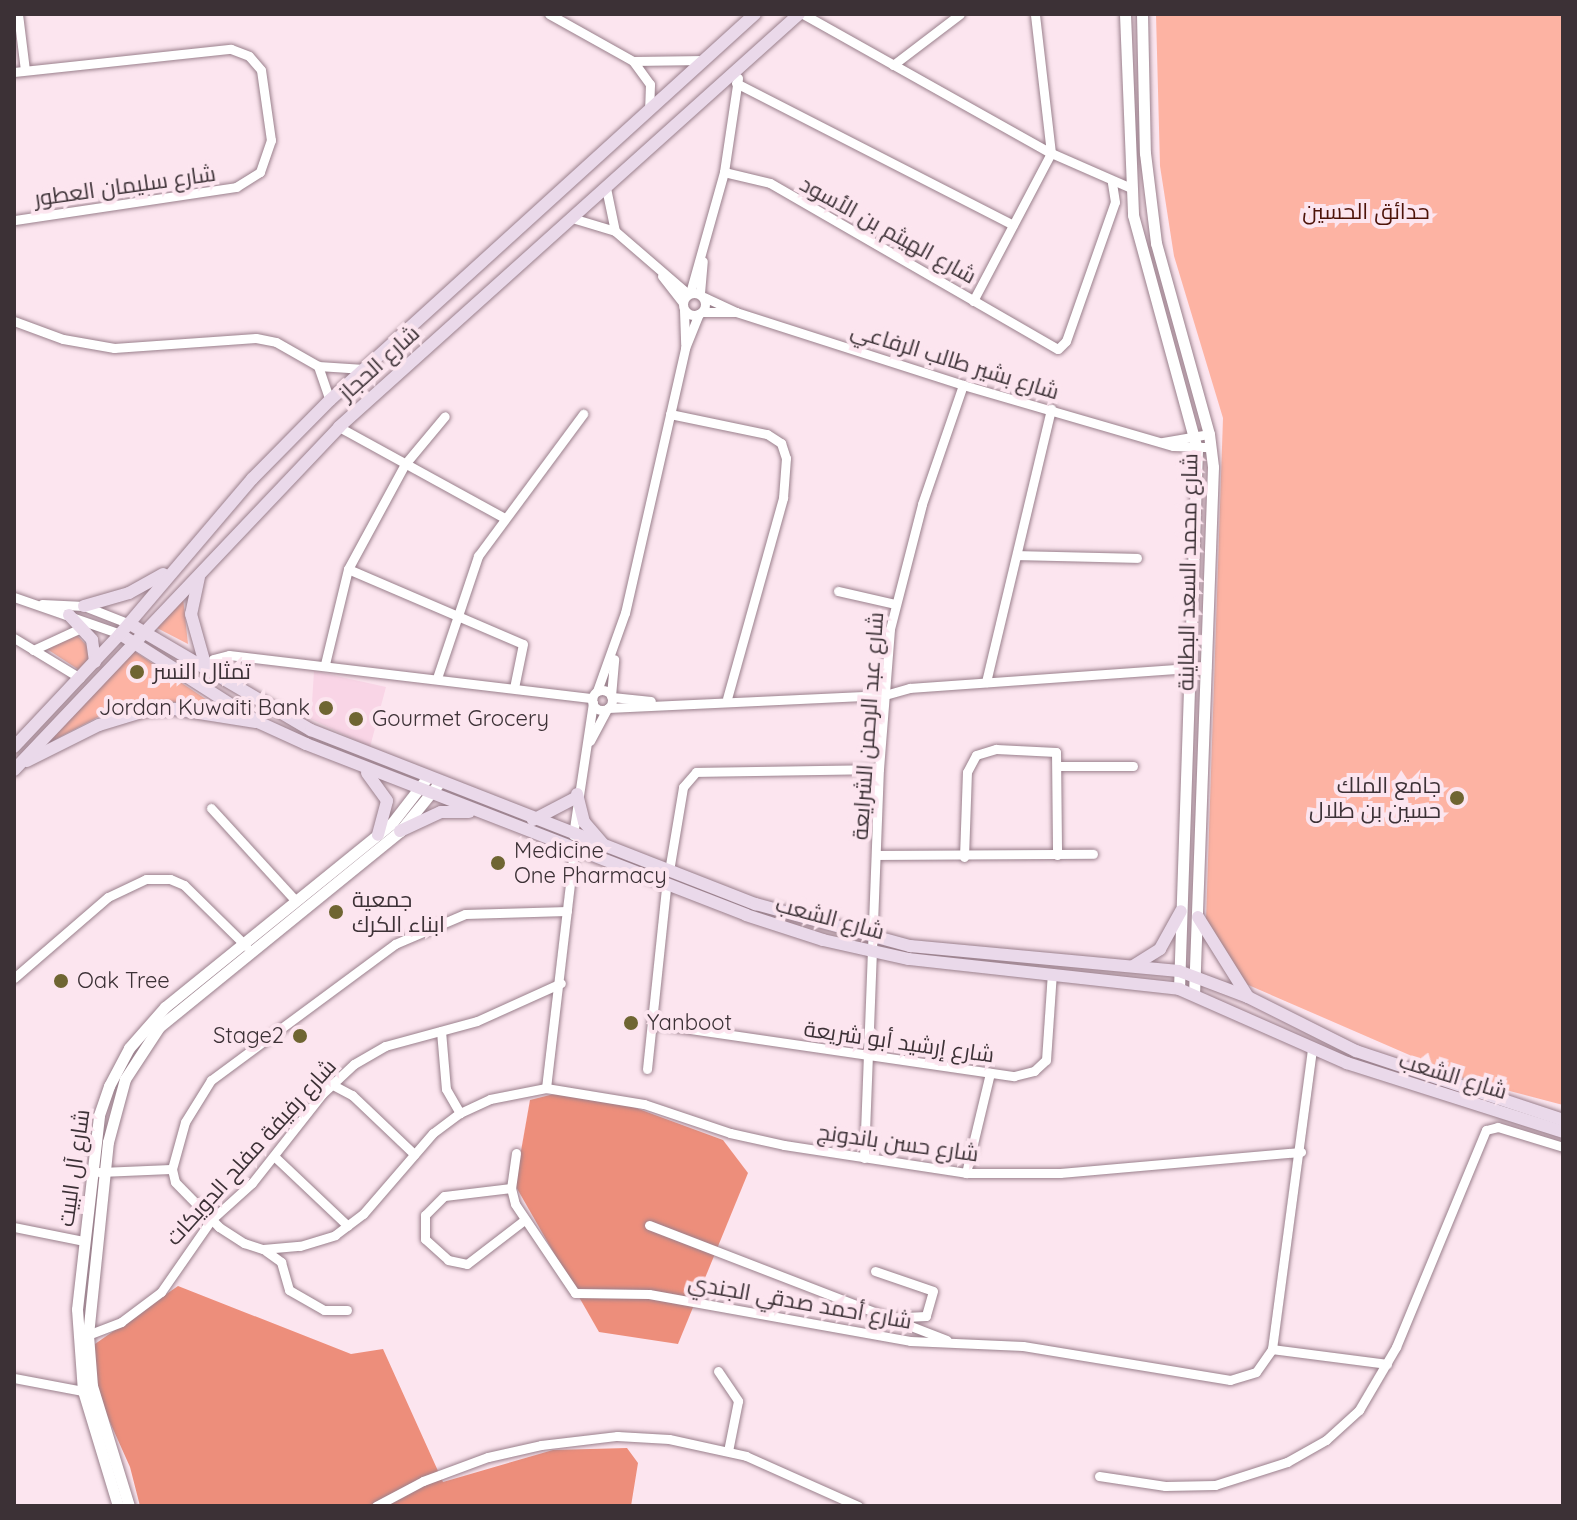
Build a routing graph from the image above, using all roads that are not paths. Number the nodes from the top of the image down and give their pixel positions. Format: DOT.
graph roads {
  1 [pos="18,14"];
  2 [pos="549,14"];
  3 [pos="755,14"];
  4 [pos="801,14"];
  5 [pos="960,14"];
  6 [pos="1035,14"];
  7 [pos="1125,14"];
  8 [pos="1142,14"];
  9 [pos="706,60"];
  10 [pos="633,61"];
  11 [pos="893,65"];
  12 [pos="742,67"];
  13 [pos="19,71"];
  14 [pos="736,83"];
  15 [pos="648,113"];
  16 [pos="1051,153"];
  17 [pos="724,172"];
  18 [pos="1112,182"];
  19 [pos="1129,187"];
  20 [pos="606,188"];
  21 [pos="572,218"];
  22 [pos="14,220"];
  23 [pos="1013,225"];
  24 [pos="615,231"];
  25 [pos="691,298"];
  26 [pos="973,301"];
  27 [pos="736,312"];
  28 [pos="701,313"];
  29 [pos="14,321"];
  30 [pos="685,348"];
  31 [pos="318,366"];
  32 [pos="364,369"];
  33 [pos="963,385"];
  34 [pos="330,400"];
  35 [pos="1051,409"];
  36 [pos="583,414"];
  37 [pos="670,414"];
  38 [pos="445,416"];
  39 [pos="339,427"];
  40 [pos="1209,434"];
  41 [pos="1196,442"];
  42 [pos="1211,447"];
  43 [pos="405,464"];
  44 [pos="503,517"];
  45 [pos="1018,555"];
  46 [pos="1137,558"];
  47 [pos="182,560"];
  48 [pos="348,569"];
  49 [pos="201,573"];
  50 [pos="838,591"];
  51 [pos="14,597"];
  52 [pos="38,604"];
  53 [pos="895,604"];
  54 [pos="84,606"];
  55 [pos="69,615"];
  56 [pos="457,617"];
  57 [pos="130,624"];
  58 [pos="81,628"];
  59 [pos="146,631"];
  60 [pos="120,634"];
  61 [pos="14,638"];
  62 [pos="134,642"];
  63 [pos="33,650"];
  64 [pos="614,652"];
  65 [pos="95,662"];
  66 [pos="325,664"];
  67 [pos="1190,667"];
  68 [pos="1206,667"];
  69 [pos="207,671"];
  70 [pos="80,678"];
  71 [pos="437,678"];
  72 [pos="986,682"];
  73 [pos="514,688"];
  74 [pos="885,695"];
  75 [pos="611,696"];
  76 [pos="594,698"];
  77 [pos="727,698"];
  78 [pos="662,702"];
  79 [pos="607,709"];
  80 [pos="258,722"];
  81 [pos="14,747"];
  82 [pos="586,748"];
  83 [pos="1058,766"];
  84 [pos="1133,766"];
  85 [pos="17,767"];
  86 [pos="362,768"];
  87 [pos="879,769"];
  88 [pos="433,781"];
  89 [pos="426,793"];
  90 [pos="576,796"];
  91 [pos="211,808"];
  92 [pos="485,814"];
  93 [pos="533,820"];
  94 [pos="400,831"];
  95 [pos="378,835"];
  96 [pos="573,835"];
  97 [pos="607,848"];
  98 [pos="574,851"];
  99 [pos="1093,854"];
  100 [pos="877,855"];
  101 [pos="1057,855"];
  102 [pos="964,857"];
  103 [pos="669,871"];
  104 [pos="666,887"];
  105 [pos="295,900"];
  106 [pos="567,911"];
  107 [pos="1181,911"];
  108 [pos="1198,917"];
  109 [pos="874,937"];
  110 [pos="242,942"];
  111 [pos="873,951"];
  112 [pos="252,953"];
  113 [pos="1133,966"];
  114 [pos="1179,971"];
  115 [pos="1052,973"];
  116 [pos="1196,976"];
  117 [pos="14,978"];
  118 [pos="561,983"];
  119 [pos="1179,989"];
  120 [pos="1194,994"];
  121 [pos="1248,997"];
  122 [pos="656,1024"];
  123 [pos="441,1031"];
  124 [pos="1312,1049"];
  125 [pos="869,1056"];
  126 [pos="647,1069"];
  127 [pos="990,1073"];
  128 [pos="331,1084"];
  129 [pos="546,1088"];
  130 [pos="460,1113"];
  131 [pos="1563,1120"];
  132 [pos="1563,1132"];
  133 [pos="1563,1147"];
  134 [pos="1301,1152"];
  135 [pos="516,1153"];
  136 [pos="414,1154"];
  137 [pos="275,1157"];
  138 [pos="864,1158"];
  139 [pos="172,1169"];
  140 [pos="92,1171"];
  141 [pos="106,1172"];
  142 [pos="966,1173"];
  143 [pos="511,1188"];
  144 [pos="211,1220"];
  145 [pos="523,1221"];
  146 [pos="649,1225"];
  147 [pos="348,1226"];
  148 [pos="14,1227"];
  149 [pos="84,1241"];
  150 [pos="263,1249"];
  151 [pos="875,1271"];
  152 [pos="347,1310"];
  153 [pos="883,1318"];
  154 [pos="83,1336"];
  155 [pos="947,1340"];
  156 [pos="1272,1349"];
  157 [pos="1387,1364"];
  158 [pos="718,1371"];
  159 [pos="14,1378"];
  160 [pos="83,1391"];
  161 [pos="728,1451"];
  162 [pos="1099,1476"];
  163 [pos="118,1506"];
  164 [pos="129,1506"];
  165 [pos="376,1506"];
  166 [pos="858,1506"];
  1 -- 13 [label="street"];
  2 -- 10 [label="street"];
  3 -- 9 [label="main road, شارع الحجاز"];
  4 -- 11 [label="street"];
  4 -- 12 [label="main road, شارع الحجاز"];
  5 -- 11 [label="street"];
  6 -- 16 [label="street"];
  7 -- 19 [label="street, شارع محمد السعد البطاينة"];
  8 -- 40 [label="street, شارع محمد السعد البطاينة"];
  9 -- 10 [label="street"];
  9 -- 15 [label="main road, شارع الحجاز"];
  10 -- 15 [label="street"];
  11 -- 16 [label="street"];
  12 -- 14 [label="street"];
  12 -- 20 [label="main road, شارع الحجاز"];
  13 -- 22 [label="street, شارع سليمان العطور"];
  14 -- 17 [label="street"];
  14 -- 23 [label="street"];
  15 -- 32 [label="main road, شارع الحجاز"];
  16 -- 18 [label="street"];
  16 -- 23 [label="street, شارع الهيثم بن الأسود"];
  17 -- 25 [label="street"];
  17 -- 26 [label="street, شارع الهيثم بن الأسود"];
  18 -- 19 [label="street"];
  18 -- 26 [label="street"];
  19 -- 41 [label="street, شارع محمد السعد البطاينة"];
  20 -- 21 [label="main road, شارع الحجاز"];
  20 -- 24 [label="street"];
  21 -- 24 [label="street, شارع بشير طالب الرفاعي"];
  21 -- 39 [label="main road, شارع الحجاز"];
  23 -- 26 [label="street, شارع الهيثم بن الأسود"];
  24 -- 25 [label="street, شارع بشير طالب الرفاعي"];
  25 -- 27 [label="street, شارع بشير طالب الرفاعي"];
  25 -- 28 [label="street, شارع بشير طالب الرفاعي"];
  25 -- 28 [label="street"];
  25 -- 30 [label="street"];
  27 -- 28 [label="street, شارع بشير طالب الرفاعي"];
  27 -- 33 [label="street, شارع بشير طالب الرفاعي"];
  28 -- 30 [label="street"];
  29 -- 31 [label="street"];
  30 -- 37 [label="street"];
  31 -- 32 [label="street"];
  31 -- 34 [label="street"];
  32 -- 34 [label="main road, شارع الحجاز"];
  33 -- 35 [label="street, شارع بشير طالب الرفاعي"];
  33 -- 53 [label="street, شارع عبد الرحمن الشرايعة"];
  34 -- 47 [label="main road, شارع الحجاز"];
  35 -- 41 [label="street, شارع بشير طالب الرفاعي"];
  35 -- 45 [label="street"];
  36 -- 44 [label="street"];
  37 -- 64 [label="street"];
  37 -- 77 [label="street"];
  38 -- 43 [label="street"];
  39 -- 43 [label="street"];
  39 -- 49 [label="main road, شارع الحجاز"];
  40 -- 41 [label="street, شارع بشير طالب الرفاعي"];
  40 -- 42 [label="street, شارع محمد السعد البطاينة"];
  41 -- 42 [label="street, شارع بشير طالب الرفاعي"];
  41 -- 67 [label="street, شارع محمد السعد البطاينة"];
  42 -- 68 [label="street, شارع محمد السعد البطاينة"];
  43 -- 44 [label="street"];
  43 -- 48 [label="street"];
  44 -- 56 [label="street"];
  45 -- 46 [label="street"];
  45 -- 72 [label="street"];
  47 -- 54 [label="main road"];
  47 -- 57 [label="main road, شارع الحجاز"];
  48 -- 56 [label="street"];
  48 -- 66 [label="street"];
  49 -- 59 [label="main road, شارع الحجاز"];
  49 -- 69 [label="main road"];
  50 -- 53 [label="street"];
  51 -- 52 [label="street"];
  52 -- 54 [label="street"];
  52 -- 55 [label="street"];
  53 -- 74 [label="street, شارع عبد الرحمن الشرايعة"];
  54 -- 57 [label="street"];
  55 -- 58 [label="main road"];
  55 -- 60 [label="street"];
  56 -- 71 [label="street"];
  56 -- 73 [label="street"];
  57 -- 59 [label="main road, شارع الشعب"];
  57 -- 60 [label="main road, شارع الحجاز"];
  58 -- 63 [label="street"];
  58 -- 65 [label="main road"];
  59 -- 62 [label="main road, شارع الحجاز"];
  59 -- 69 [label="main road, شارع الشعب"];
  60 -- 62 [label="main road, شارع الشعب"];
  60 -- 65 [label="main road, شارع الحجاز"];
  61 -- 63 [label="street"];
  62 -- 80 [label="main road, شارع الشعب"];
  62 -- 85 [label="main road, شارع الحجاز"];
  63 -- 70 [label="street"];
  64 -- 75 [label="street"];
  64 -- 76 [label="street"];
  65 -- 70 [label="main road, شارع الحجاز"];
  66 -- 69 [label="street"];
  66 -- 71 [label="street"];
  67 -- 68 [label="street"];
  67 -- 72 [label="street"];
  67 -- 107 [label="street, شارع محمد السعد البطاينة"];
  68 -- 108 [label="street, شارع محمد السعد البطاينة"];
  69 -- 88 [label="main road, شارع الشعب"];
  70 -- 81 [label="main road, شارع الحجاز"];
  71 -- 73 [label="street"];
  72 -- 74 [label="street"];
  73 -- 76 [label="street"];
  74 -- 77 [label="street"];
  74 -- 87 [label="street, شارع عبد الرحمن الشرايعة"];
  75 -- 76 [label="street"];
  75 -- 78 [label="street"];
  75 -- 79 [label="street"];
  76 -- 79 [label="street"];
  76 -- 82 [label="street"];
  77 -- 78 [label="street"];
  78 -- 79 [label="street"];
  79 -- 82 [label="street"];
  80 -- 85 [label="main road"];
  80 -- 86 [label="main road, شارع الشعب"];
  82 -- 90 [label="street"];
  83 -- 84 [label="street"];
  83 -- 101 [label="street"];
  83 -- 102 [label="street"];
  86 -- 89 [label="main road, شارع الشعب"];
  86 -- 95 [label="main road"];
  87 -- 100 [label="street, شارع عبد الرحمن الشرايعة"];
  87 -- 103 [label="street"];
  88 -- 89 [label="street, شارع آل البيت"];
  88 -- 93 [label="main road, شارع الشعب"];
  89 -- 92 [label="main road, شارع الشعب"];
  89 -- 94 [label="street, شارع آل البيت"];
  89 -- 95 [label="street, شارع آل البيت"];
  90 -- 93 [label="main road"];
  90 -- 96 [label="street"];
  90 -- 97 [label="main road"];
  91 -- 105 [label="street"];
  92 -- 94 [label="main road"];
  92 -- 98 [label="main road, شارع الشعب"];
  93 -- 96 [label="main road, شارع الشعب"];
  94 -- 112 [label="street, شارع آل البيت"];
  95 -- 105 [label="street, شارع آل البيت"];
  96 -- 97 [label="main road, شارع الشعب"];
  97 -- 103 [label="main road, شارع الشعب"];
  98 -- 104 [label="main road, شارع الشعب"];
  98 -- 106 [label="street"];
  99 -- 101 [label="street"];
  100 -- 102 [label="street"];
  100 -- 109 [label="street, شارع عبد الرحمن الشرايعة"];
  101 -- 102 [label="street"];
  103 -- 109 [label="main road, شارع الشعب"];
  104 -- 111 [label="main road, شارع الشعب"];
  104 -- 122 [label="street"];
  105 -- 110 [label="street, شارع آل البيت"];
  106 -- 118 [label="street"];
  106 -- 139 [label="street"];
  107 -- 113 [label="main road"];
  107 -- 114 [label="street, شارع محمد السعد البطاينة"];
  108 -- 116 [label="street, شارع محمد السعد البطاينة"];
  108 -- 121 [label="main road"];
  109 -- 111 [label="street, شارع عبد الرحمن الشرايعة"];
  109 -- 113 [label="main road, شارع الشعب"];
  110 -- 112 [label="street"];
  110 -- 117 [label="street"];
  110 -- 140 [label="street, شارع آل البيت"];
  111 -- 115 [label="main road, شارع الشعب"];
  111 -- 125 [label="street, شارع عبد الرحمن الشرايعة"];
  112 -- 141 [label="street, شارع آل البيت"];
  113 -- 114 [label="main road, شارع الشعب"];
  114 -- 116 [label="main road, شارع الشعب"];
  114 -- 119 [label="street, شارع محمد السعد البطاينة"];
  115 -- 119 [label="main road, شارع الشعب"];
  115 -- 127 [label="street, شارع إرشيد أبو شريعة"];
  116 -- 120 [label="street, شارع محمد السعد البطاينة"];
  116 -- 121 [label="main road, شارع الشعب"];
  118 -- 123 [label="street, شارع رفيفة مفلح الدويكات"];
  118 -- 129 [label="street"];
  119 -- 120 [label="main road, شارع الشعب"];
  120 -- 124 [label="main road, شارع الشعب"];
  121 -- 131 [label="main road, شارع الشعب"];
  122 -- 125 [label="street, شارع إرشيد أبو شريعة"];
  122 -- 126 [label="street"];
  123 -- 128 [label="street, شارع رفيفة مفلح الدويكات"];
  123 -- 130 [label="street"];
  124 -- 132 [label="main road, شارع الشعب"];
  124 -- 134 [label="street"];
  125 -- 127 [label="street, شارع إرشيد أبو شريعة"];
  125 -- 138 [label="street, شارع عبد الرحمن الشرايعة"];
  127 -- 142 [label="street"];
  128 -- 136 [label="street"];
  128 -- 137 [label="street, شارع رفيفة مفلح الدويكات"];
  129 -- 130 [label="street"];
  129 -- 138 [label="street, شارع حسن باندونج"];
  130 -- 136 [label="street"];
  133 -- 157 [label="street"];
  134 -- 142 [label="street, شارع حسن باندونج"];
  134 -- 156 [label="street"];
  135 -- 143 [label="street, شارع أحمد صدقي الجندي"];
  136 -- 147 [label="street"];
  137 -- 144 [label="street, شارع رفيفة مفلح الدويكات"];
  137 -- 147 [label="street"];
  138 -- 142 [label="street, شارع حسن باندونج"];
  139 -- 141 [label="street"];
  139 -- 144 [label="street"];
  140 -- 141 [label="street"];
  140 -- 149 [label="street, شارع آل البيت"];
  141 -- 154 [label="street, شارع آل البيت"];
  143 -- 145 [label="street, شارع أحمد صدقي الجندي"];
  143 -- 145 [label="street"];
  144 -- 150 [label="street"];
  144 -- 154 [label="street, شارع رفيفة مفلح الدويكات"];
  145 -- 155 [label="street, شارع أحمد صدقي الجندي"];
  146 -- 153 [label="street"];
  147 -- 150 [label="street"];
  148 -- 149 [label="street"];
  149 -- 154 [label="street, شارع آل البيت"];
  150 -- 152 [label="street"];
  151 -- 153 [label="street"];
  153 -- 155 [label="street"];
  154 -- 160 [label="street, شارع آل البيت"];
  154 -- 164 [label="street, شارع آل البيت"];
  155 -- 156 [label="street, شارع أحمد صدقي الجندي"];
  156 -- 157 [label="street"];
  157 -- 162 [label="street"];
  158 -- 161 [label="street"];
  159 -- 160 [label="street"];
  160 -- 163 [label="street, شارع آل البيت"];
  161 -- 165 [label="street"];
  161 -- 166 [label="street"];
}
